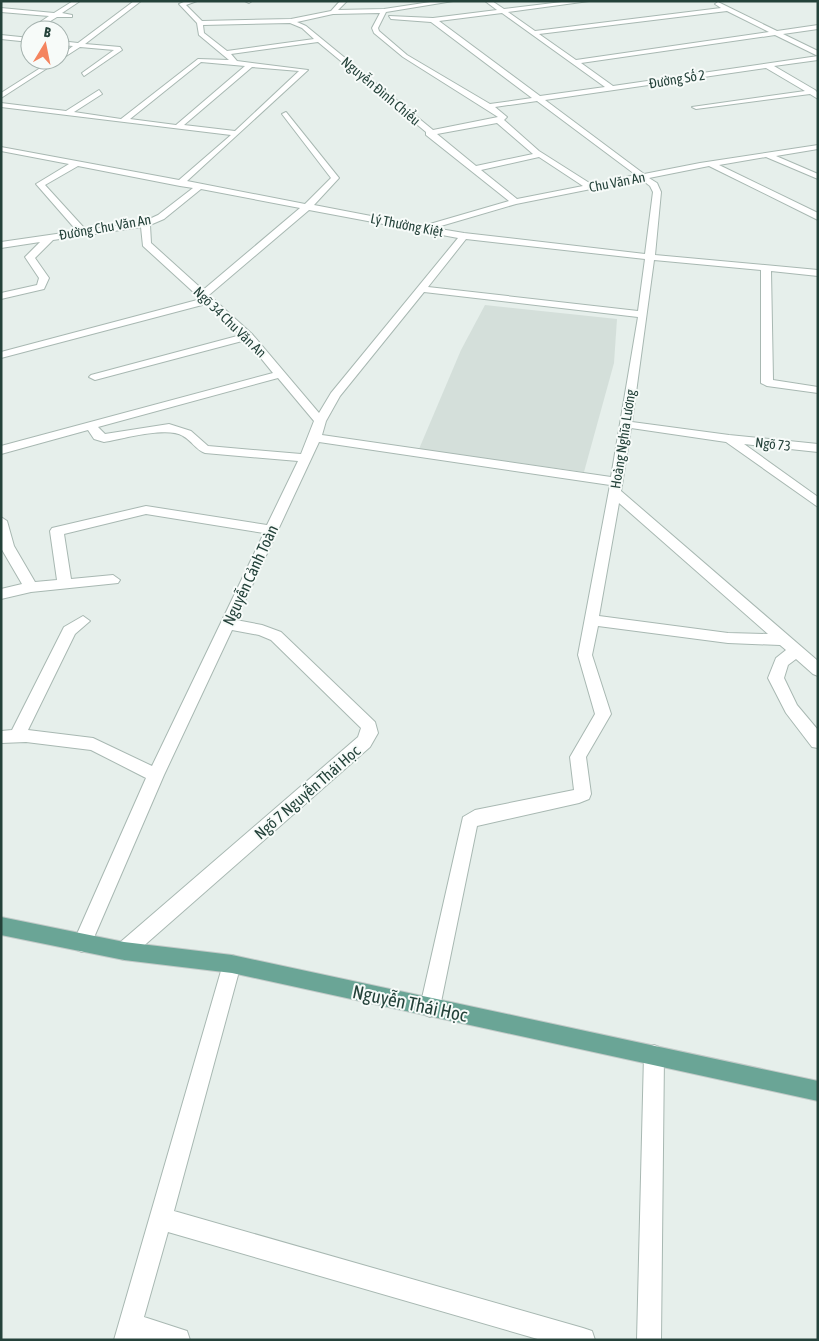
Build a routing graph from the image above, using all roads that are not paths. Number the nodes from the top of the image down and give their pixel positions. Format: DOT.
graph roads {
  1 [pos="78,1"];
  2 [pos="138,1"];
  3 [pos="194,1"];
  4 [pos="344,1"];
  5 [pos="488,1"];
  6 [pos="586,1"];
  7 [pos="712,1"];
  8 [pos="450,2"];
  9 [pos="15,6"];
  10 [pos="726,8"];
  11 [pos="4,10"];
  12 [pos="502,11"];
  13 [pos="332,12"];
  14 [pos="382,13"];
  15 [pos="56,15"];
  16 [pos="70,16"];
  17 [pos="48,20"];
  18 [pos="433,20"];
  19 [pos="291,21"];
  20 [pos="258,22"];
  21 [pos="200,23"];
  22 [pos="818,28"];
  23 [pos="263,30"];
  24 [pos="533,33"];
  25 [pos="777,33"];
  26 [pos="1,36"];
  27 [pos="19,38"];
  28 [pos="269,38"];
  29 [pos="320,40"];
  30 [pos="70,44"];
  31 [pos="81,45"];
  32 [pos="274,46"];
  33 [pos="70,52"];
  34 [pos="226,53"];
  35 [pos="818,54"];
  36 [pos="818,58"];
  37 [pos="575,62"];
  38 [pos="235,63"];
  39 [pos="250,64"];
  40 [pos="767,66"];
  41 [pos="42,70"];
  42 [pos="84,74"];
  43 [pos="613,89"];
  44 [pos="99,92"];
  45 [pos="815,94"];
  46 [pos="1,96"];
  47 [pos="537,99"];
  48 [pos="1,105"];
  49 [pos="489,106"];
  50 [pos="696,107"];
  51 [pos="67,113"];
  52 [pos="286,114"];
  53 [pos="499,120"];
  54 [pos="123,121"];
  55 [pos="178,127"];
  56 [pos="237,133"];
  57 [pos="429,133"];
  58 [pos="817,149"];
  59 [pos="1,150"];
  60 [pos="539,154"];
  61 [pos="768,155"];
  62 [pos="76,164"];
  63 [pos="711,164"];
  64 [pos="473,169"];
  65 [pos="642,177"];
  66 [pos="818,177"];
  67 [pos="180,183"];
  68 [pos="198,186"];
  69 [pos="590,187"];
  70 [pos="514,202"];
  71 [pos="308,206"];
  72 [pos="818,217"];
  73 [pos="145,224"];
  74 [pos="420,228"];
  75 [pos="82,231"];
  76 [pos="51,236"];
  77 [pos="464,236"];
  78 [pos="1,245"];
  79 [pos="650,257"];
  80 [pos="766,268"];
  81 [pos="818,273"];
  82 [pos="421,289"];
  83 [pos="1,296"];
  84 [pos="206,298"];
  85 [pos="643,314"];
  86 [pos="248,336"];
  87 [pos="1,355"];
  88 [pos="282,374"];
  89 [pos="95,376"];
  90 [pos="818,390"];
  91 [pos="320,421"];
  92 [pos="626,424"];
  93 [pos="91,425"];
  94 [pos="315,438"];
  95 [pos="729,440"];
  96 [pos="818,448"];
  97 [pos="1,450"];
  98 [pos="305,458"];
  99 [pos="615,487"];
  100 [pos="818,503"];
  101 [pos="1,521"];
  102 [pos="271,530"];
  103 [pos="113,580"];
  104 [pos="65,584"];
  105 [pos="31,587"];
  106 [pos="1,594"];
  107 [pos="592,620"];
  108 [pos="83,621"];
  109 [pos="228,624"];
  110 [pos="784,640"];
  111 [pos="796,651"];
  112 [pos="815,663"];
  113 [pos="9,737"];
  114 [pos="818,742"];
  115 [pos="156,776"];
  116 [pos="1,926"];
  117 [pos="82,943"];
  118 [pos="124,951"];
  119 [pos="232,964"];
  120 [pos="430,1007"];
  121 [pos="654,1056"];
  122 [pos="818,1091"];
  123 [pos="159,1218"];
  124 [pos="129,1332"];
  125 [pos="178,1340"];
  126 [pos="583,1340"];
  127 [pos="650,1340"];
  1 -- 15 [label="street"];
  2 -- 31 [label="street"];
  3 -- 21 [label="street"];
  4 -- 13 [label="street"];
  5 -- 12 [label="street"];
  6 -- 12 [label="street"];
  7 -- 10 [label="street"];
  8 -- 14 [label="street"];
  9 -- 11 [label="street"];
  10 -- 24 [label="street"];
  10 -- 25 [label="street"];
  11 -- 15 [label="street"];
  12 -- 18 [label="street"];
  12 -- 24 [label="street"];
  13 -- 14 [label="street"];
  13 -- 19 [label="street"];
  14 -- 18 [label="street"];
  14 -- 49 [label="street"];
  15 -- 16 [label="street"];
  15 -- 17 [label="street"];
  18 -- 47 [label="street"];
  19 -- 20 [label="street"];
  19 -- 29 [label="street, Nguyễn Đình Chiểu"];
  20 -- 21 [label="street"];
  20 -- 23 [label="street"];
  21 -- 34 [label="street"];
  22 -- 25 [label="street"];
  24 -- 37 [label="street"];
  25 -- 35 [label="street"];
  25 -- 37 [label="street"];
  26 -- 27 [label="street"];
  28 -- 32 [label="street"];
  29 -- 32 [label="street"];
  29 -- 57 [label="street, Nguyễn Đình Chiểu"];
  30 -- 31 [label="street"];
  31 -- 33 [label="street"];
  31 -- 42 [label="street"];
  32 -- 34 [label="street"];
  34 -- 38 [label="street"];
  36 -- 40 [label="street, Đường Số 2"];
  37 -- 43 [label="street"];
  38 -- 39 [label="street"];
  38 -- 54 [label="street"];
  39 -- 55 [label="street"];
  39 -- 56 [label="street"];
  40 -- 43 [label="street, Đường Số 2"];
  40 -- 45 [label="street"];
  41 -- 46 [label="street"];
  43 -- 47 [label="street, Đường Số 2"];
  44 -- 51 [label="street"];
  45 -- 50 [label="street"];
  47 -- 49 [label="street, Đường Số 2"];
  47 -- 65 [label="street"];
  48 -- 51 [label="street"];
  49 -- 53 [label="street"];
  51 -- 54 [label="street"];
  52 -- 71 [label="street"];
  53 -- 57 [label="street"];
  53 -- 60 [label="street"];
  54 -- 55 [label="street"];
  55 -- 56 [label="street"];
  56 -- 67 [label="street"];
  57 -- 64 [label="street, Nguyễn Đình Chiểu"];
  58 -- 61 [label="street, Chu Văn An"];
  59 -- 62 [label="street, Lý Thường Kiệt"];
  60 -- 64 [label="street"];
  60 -- 69 [label="street"];
  61 -- 63 [label="street, Chu Văn An"];
  61 -- 66 [label="street"];
  62 -- 67 [label="street, Lý Thường Kiệt"];
  62 -- 75 [label="street"];
  63 -- 65 [label="street, Chu Văn An"];
  63 -- 72 [label="street"];
  64 -- 70 [label="street, Nguyễn Đình Chiểu"];
  65 -- 69 [label="street, Chu Văn An"];
  65 -- 79 [label="street, Hoàng Nghĩa Lương"];
  67 -- 68 [label="street, Lý Thường Kiệt"];
  68 -- 71 [label="street, Lý Thường Kiệt"];
  68 -- 73 [label="street, Đường Chu Văn An"];
  69 -- 70 [label="street, Chu Văn An"];
  70 -- 74 [label="street, Chu Văn An"];
  71 -- 74 [label="street, Lý Thường Kiệt"];
  71 -- 84 [label="street"];
  73 -- 75 [label="street, Đường Chu Văn An"];
  73 -- 84 [label="street, Ngõ 34 Chu Văn An"];
  74 -- 77 [label="street, Lý Thường Kiệt"];
  75 -- 76 [label="street, Đường Chu Văn An"];
  76 -- 78 [label="street, Đường Chu Văn An"];
  76 -- 83 [label="street"];
  77 -- 79 [label="street, Lý Thường Kiệt"];
  77 -- 82 [label="street, Nguyễn Cảnh Toàn"];
  79 -- 80 [label="street, Lý Thường Kiệt"];
  79 -- 85 [label="street, Hoàng Nghĩa Lương"];
  80 -- 81 [label="street, Lý Thường Kiệt"];
  80 -- 90 [label="street"];
  82 -- 85 [label="street"];
  82 -- 91 [label="street, Nguyễn Cảnh Toàn"];
  84 -- 86 [label="street, Ngõ 34 Chu Văn An"];
  84 -- 87 [label="street"];
  85 -- 92 [label="street, Hoàng Nghĩa Lương"];
  86 -- 88 [label="street, Ngõ 34 Chu Văn An"];
  86 -- 89 [label="street"];
  88 -- 91 [label="street, Ngõ 34 Chu Văn An"];
  88 -- 93 [label="street"];
  91 -- 94 [label="street, Nguyễn Cảnh Toàn"];
  92 -- 95 [label="street, Ngõ 73"];
  92 -- 99 [label="street, Hoàng Nghĩa Lương"];
  93 -- 97 [label="street"];
  93 -- 98 [label="street"];
  94 -- 98 [label="street, Nguyễn Cảnh Toàn"];
  94 -- 99 [label="street"];
  95 -- 96 [label="street, Ngõ 73"];
  95 -- 100 [label="street"];
  98 -- 102 [label="street, Nguyễn Cảnh Toàn"];
  99 -- 107 [label="street, Hoàng Nghĩa Lương"];
  99 -- 110 [label="street"];
  101 -- 105 [label="street"];
  102 -- 104 [label="street"];
  102 -- 109 [label="street, Nguyễn Cảnh Toàn"];
  103 -- 104 [label="street"];
  104 -- 105 [label="street"];
  105 -- 106 [label="street"];
  107 -- 110 [label="street"];
  107 -- 120 [label="street, Hoàng Nghĩa Lương"];
  108 -- 113 [label="street"];
  109 -- 115 [label="street, Nguyễn Cảnh Toàn"];
  109 -- 118 [label="street, Ngõ 7 Nguyễn Thái Học"];
  110 -- 111 [label="street"];
  111 -- 112 [label="street"];
  111 -- 114 [label="street"];
  113 -- 115 [label="street"];
  115 -- 117 [label="street, Nguyễn Cảnh Toàn"];
  116 -- 117 [label="main road, Nguyễn Thái Học"];
  117 -- 118 [label="main road, Nguyễn Thái Học"];
  118 -- 119 [label="main road, Nguyễn Thái Học"];
  119 -- 120 [label="main road, Nguyễn Thái Học"];
  119 -- 123 [label="street"];
  120 -- 121 [label="main road, Nguyễn Thái Học"];
  121 -- 122 [label="main road, Nguyễn Thái Học"];
  121 -- 127 [label="street"];
  123 -- 124 [label="street"];
  123 -- 126 [label="street"];
  124 -- 125 [label="street"];
}
